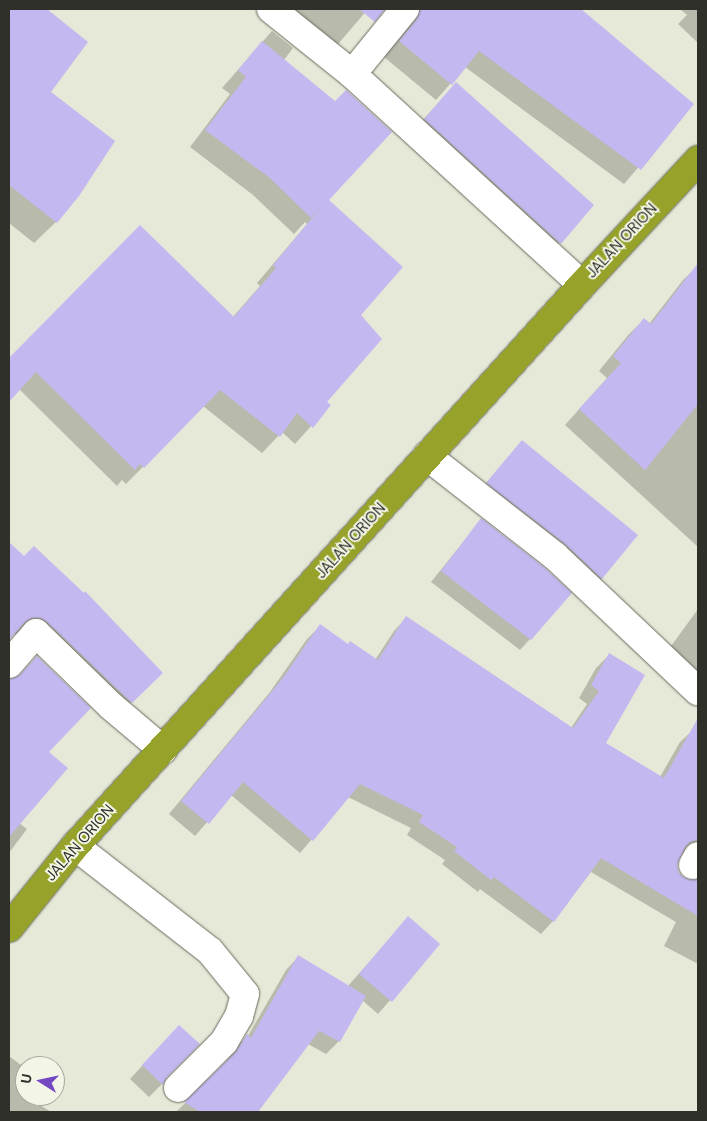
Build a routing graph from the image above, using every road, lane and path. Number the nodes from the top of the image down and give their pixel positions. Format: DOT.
graph roads {
  1 [pos="271,9"];
  2 [pos="405,9"];
  3 [pos="352,74"];
  4 [pos="698,160"];
  5 [pos="582,284"];
  6 [pos="428,456"];
  7 [pos="9,664"];
  8 [pos="698,691"];
  9 [pos="163,750"];
  10 [pos="75,846"];
  11 [pos="9,928"];
  12 [pos="178,1088"];
  1 -- 3 [label="street"];
  2 -- 3 [label="street"];
  3 -- 5 [label="street"];
  4 -- 5 [label="highway, JALAN ORION"];
  5 -- 6 [label="highway, JALAN ORION"];
  6 -- 8 [label="street"];
  6 -- 9 [label="highway, JALAN ORION"];
  7 -- 9 [label="street"];
  9 -- 10 [label="highway, JALAN ORION"];
  10 -- 11 [label="highway, JALAN ORION"];
  10 -- 12 [label="street"];
}
